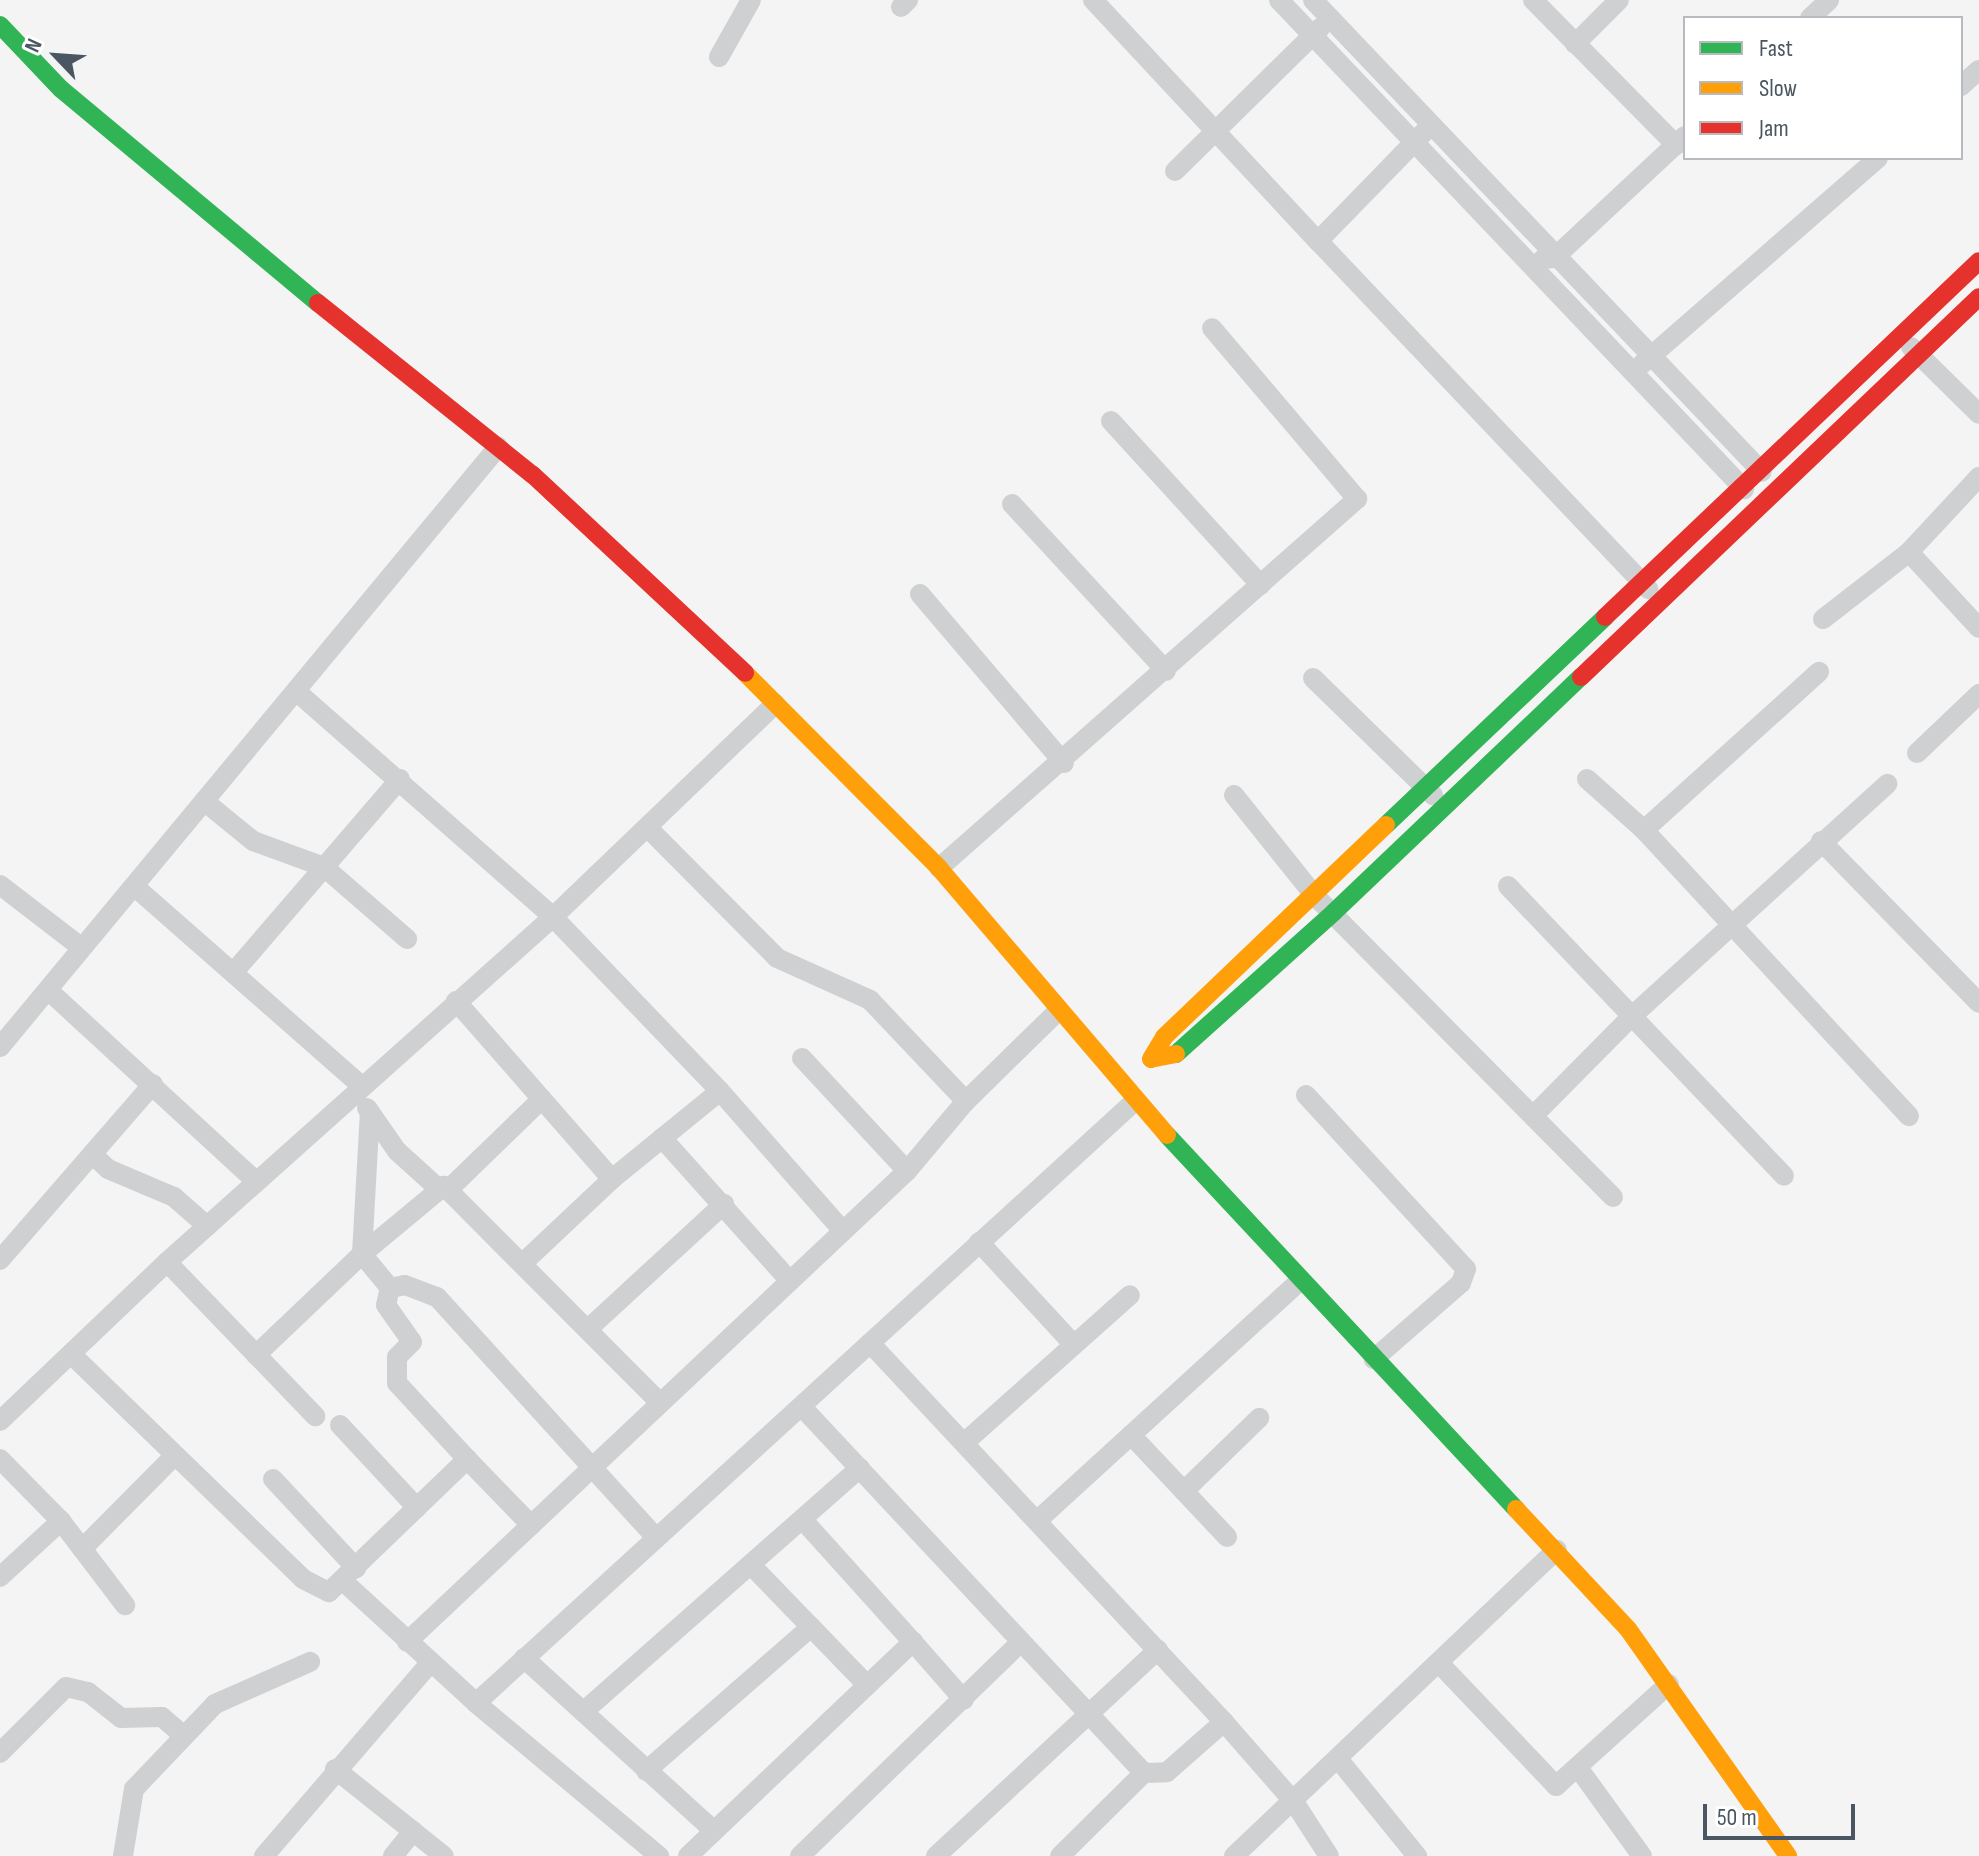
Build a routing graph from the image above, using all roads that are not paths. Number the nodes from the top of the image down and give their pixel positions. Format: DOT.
graph roads {
  1 [pos="751,0"];
  2 [pos="1093,0"];
  3 [pos="1279,0"];
  4 [pos="1313,0"];
  5 [pos="1533,0"];
  6 [pos="1619,0"];
  7 [pos="1829,0"];
  8 [pos="1812,16"];
  9 [pos="1329,19"];
  10 [pos="0,25"];
  11 [pos="1312,35"];
  12 [pos="1575,44"];
  13 [pos="719,57"];
  14 [pos="1979,70"];
  15 [pos="1963,84"];
  16 [pos="1431,125"];
  17 [pos="1218,129"];
  18 [pos="1680,141"];
  19 [pos="1414,142"];
  20 [pos="1876,160"];
  21 [pos="1175,171"];
  22 [pos="1318,241"];
  23 [pos="1554,258"];
  24 [pos="1527,260"];
  25 [pos="1979,261"];
  26 [pos="1979,297"];
  27 [pos="1212,328"];
  28 [pos="1900,338"];
  29 [pos="1920,354"];
  30 [pos="1651,355"];
  31 [pos="1633,372"];
  32 [pos="1979,414"];
  33 [pos="1111,421"];
  34 [pos="498,447"];
  35 [pos="1979,477"];
  36 [pos="1754,480"];
  37 [pos="1770,495"];
  38 [pos="1012,504"];
  39 [pos="1909,552"];
  40 [pos="1644,584"];
  41 [pos="1261,585"];
  42 [pos="920,594"];
  43 [pos="1660,601"];
  44 [pos="1823,619"];
  45 [pos="1979,628"];
  46 [pos="1166,671"];
  47 [pos="1819,672"];
  48 [pos="1313,678"];
  49 [pos="296,691"];
  50 [pos="1979,694"];
  51 [pos="775,704"];
  52 [pos="1917,753"];
  53 [pos="1064,763"];
  54 [pos="400,779"];
  55 [pos="1587,779"];
  56 [pos="1887,784"];
  57 [pos="1426,787"];
  58 [pos="1234,795"];
  59 [pos="204,801"];
  60 [pos="1442,805"];
  61 [pos="648,828"];
  62 [pos="1644,830"];
  63 [pos="1821,841"];
  64 [pos="324,867"];
  65 [pos="939,868"];
  66 [pos="0,885"];
  67 [pos="134,886"];
  68 [pos="1508,886"];
  69 [pos="1314,895"];
  70 [pos="1334,912"];
  71 [pos="553,917"];
  72 [pos="1731,926"];
  73 [pos="407,939"];
  74 [pos="82,948"];
  75 [pos="233,973"];
  76 [pos="48,990"];
  77 [pos="456,1001"];
  78 [pos="1979,1003"];
  79 [pos="1059,1010"];
  80 [pos="1630,1018"];
  81 [pos="0,1047"];
  82 [pos="802,1058"];
  83 [pos="1151,1059"];
  84 [pos="1119,1081"];
  85 [pos="153,1084"];
  86 [pos="358,1089"];
  87 [pos="720,1091"];
  88 [pos="1306,1095"];
  89 [pos="542,1099"];
  90 [pos="966,1101"];
  91 [pos="1135,1101"];
  92 [pos="370,1112"];
  93 [pos="1536,1113"];
  94 [pos="1909,1116"];
  95 [pos="662,1138"];
  96 [pos="92,1154"];
  97 [pos="907,1171"];
  98 [pos="1784,1176"];
  99 [pos="612,1179"];
  100 [pos="256,1181"];
  101 [pos="445,1188"];
  102 [pos="1613,1197"];
  103 [pos="724,1204"];
  104 [pos="207,1226"];
  105 [pos="843,1231"];
  106 [pos="979,1242"];
  107 [pos="362,1254"];
  108 [pos="0,1260"];
  109 [pos="167,1262"];
  110 [pos="524,1262"];
  111 [pos="790,1281"];
  112 [pos="1300,1281"];
  113 [pos="390,1288"];
  114 [pos="1130,1295"];
  115 [pos="588,1329"];
  116 [pos="870,1343"];
  117 [pos="1073,1344"];
  118 [pos="71,1354"];
  119 [pos="256,1355"];
  120 [pos="1374,1359"];
  121 [pos="660,1403"];
  122 [pos="802,1407"];
  123 [pos="315,1416"];
  124 [pos="1259,1418"];
  125 [pos="0,1421"];
  126 [pos="340,1425"];
  127 [pos="1131,1435"];
  128 [pos="964,1443"];
  129 [pos="175,1455"];
  130 [pos="0,1459"];
  131 [pos="467,1459"];
  132 [pos="593,1466"];
  133 [pos="860,1468"];
  134 [pos="273,1479"];
  135 [pos="1184,1491"];
  136 [pos="417,1508"];
  137 [pos="803,1520"];
  138 [pos="1038,1520"];
  139 [pos="61,1521"];
  140 [pos="531,1525"];
  141 [pos="1227,1537"];
  142 [pos="656,1538"];
  143 [pos="82,1549"];
  144 [pos="1557,1550"];
  145 [pos="752,1566"];
  146 [pos="350,1574"];
  147 [pos="0,1577"];
  148 [pos="125,1605"];
  149 [pos="811,1627"];
  150 [pos="407,1642"];
  151 [pos="913,1642"];
  152 [pos="1021,1642"];
  153 [pos="1158,1650"];
  154 [pos="524,1658"];
  155 [pos="310,1662"];
  156 [pos="430,1663"];
  157 [pos="1439,1663"];
  158 [pos="865,1683"];
  159 [pos="1669,1684"];
  160 [pos="964,1700"];
  161 [pos="476,1703"];
  162 [pos="583,1712"];
  163 [pos="1087,1712"];
  164 [pos="1224,1722"];
  165 [pos="184,1736"];
  166 [pos="0,1753"];
  167 [pos="1339,1760"];
  168 [pos="335,1769"];
  169 [pos="1579,1769"];
  170 [pos="646,1771"];
  171 [pos="1144,1773"];
  172 [pos="1294,1802"];
  173 [pos="712,1829"];
  174 [pos="413,1831"];
  175 [pos="648,1852"];
  176 [pos="1071,1852"];
  177 [pos="123,1856"];
  178 [pos="264,1856"];
  179 [pos="393,1856"];
  180 [pos="444,1856"];
  181 [pos="688,1856"];
  182 [pos="800,1856"];
  183 [pos="936,1856"];
  184 [pos="1234,1856"];
  185 [pos="1329,1856"];
  186 [pos="1417,1856"];
  187 [pos="1642,1856"];
  188 [pos="1788,1856"];
  1 -- 13 [label="street"];
  2 -- 17 [label="street"];
  3 -- 11 [label="street"];
  4 -- 9 [label="street"];
  5 -- 12 [label="street"];
  6 -- 12 [label="street"];
  7 -- 8 [label="street"];
  9 -- 11 [label="street"];
  9 -- 16 [label="street"];
  10 -- 34 [label="street"];
  11 -- 17 [label="street"];
  11 -- 19 [label="street"];
  12 -- 18 [label="street"];
  14 -- 15 [label="street"];
  16 -- 19 [label="street"];
  16 -- 23 [label="street"];
  17 -- 21 [label="street"];
  17 -- 22 [label="street"];
  18 -- 23 [label="street"];
  19 -- 22 [label="street"];
  19 -- 24 [label="street"];
  20 -- 30 [label="street"];
  22 -- 40 [label="street"];
  23 -- 24 [label="street"];
  23 -- 30 [label="street"];
  24 -- 31 [label="street"];
  25 -- 28 [label="street"];
  26 -- 29 [label="street"];
  27 -- 41 [label="street"];
  28 -- 29 [label="street"];
  28 -- 36 [label="street"];
  29 -- 32 [label="street"];
  29 -- 37 [label="street"];
  30 -- 31 [label="street"];
  30 -- 36 [label="street"];
  31 -- 36 [label="street"];
  33 -- 41 [label="street"];
  34 -- 49 [label="street"];
  34 -- 51 [label="street"];
  35 -- 39 [label="street"];
  36 -- 37 [label="street"];
  36 -- 40 [label="street"];
  37 -- 43 [label="street"];
  38 -- 46 [label="street"];
  39 -- 44 [label="street"];
  39 -- 45 [label="street"];
  40 -- 43 [label="street"];
  40 -- 57 [label="street"];
  41 -- 46 [label="street"];
  42 -- 53 [label="street"];
  43 -- 60 [label="street"];
  46 -- 53 [label="street"];
  47 -- 62 [label="street"];
  48 -- 57 [label="street"];
  49 -- 54 [label="street"];
  49 -- 59 [label="street"];
  50 -- 52 [label="street"];
  51 -- 61 [label="street"];
  51 -- 65 [label="street"];
  53 -- 65 [label="street"];
  54 -- 64 [label="street"];
  54 -- 71 [label="street"];
  55 -- 62 [label="street"];
  56 -- 63 [label="street"];
  57 -- 60 [label="street"];
  57 -- 69 [label="street"];
  58 -- 69 [label="street"];
  59 -- 64 [label="street"];
  59 -- 67 [label="street"];
  60 -- 70 [label="street"];
  61 -- 71 [label="street"];
  61 -- 90 [label="street"];
  62 -- 72 [label="street"];
  63 -- 72 [label="street"];
  63 -- 78 [label="street"];
  64 -- 73 [label="street"];
  64 -- 75 [label="street"];
  65 -- 79 [label="street"];
  66 -- 74 [label="street"];
  67 -- 74 [label="street"];
  67 -- 75 [label="street"];
  68 -- 80 [label="street"];
  69 -- 70 [label="street"];
  69 -- 83 [label="street"];
  70 -- 83 [label="street"];
  70 -- 93 [label="street"];
  71 -- 77 [label="street"];
  71 -- 87 [label="street"];
  72 -- 80 [label="street"];
  72 -- 94 [label="street"];
  74 -- 76 [label="street"];
  75 -- 86 [label="street"];
  76 -- 81 [label="street"];
  76 -- 85 [label="street"];
  77 -- 86 [label="street"];
  77 -- 89 [label="street"];
  79 -- 84 [label="street"];
  79 -- 90 [label="street"];
  80 -- 93 [label="street"];
  80 -- 98 [label="street"];
  82 -- 97 [label="street"];
  83 -- 84 [label="street"];
  84 -- 91 [label="street"];
  85 -- 96 [label="street"];
  85 -- 100 [label="street"];
  86 -- 92 [label="street"];
  86 -- 100 [label="street"];
  87 -- 95 [label="street"];
  87 -- 105 [label="street"];
  88 -- 120 [label="street"];
  89 -- 99 [label="street"];
  89 -- 101 [label="street"];
  90 -- 97 [label="street"];
  91 -- 106 [label="street"];
  91 -- 112 [label="street"];
  92 -- 101 [label="street"];
  92 -- 107 [label="street"];
  93 -- 102 [label="street"];
  95 -- 99 [label="street"];
  95 -- 103 [label="street"];
  96 -- 104 [label="street"];
  96 -- 108 [label="street"];
  97 -- 105 [label="street"];
  99 -- 110 [label="street"];
  100 -- 104 [label="street"];
  101 -- 107 [label="street"];
  101 -- 110 [label="street"];
  103 -- 111 [label="street"];
  103 -- 115 [label="street"];
  104 -- 109 [label="street"];
  105 -- 111 [label="street"];
  106 -- 116 [label="street"];
  106 -- 117 [label="street"];
  107 -- 113 [label="street"];
  107 -- 119 [label="street"];
  109 -- 118 [label="street"];
  109 -- 119 [label="street"];
  110 -- 115 [label="street"];
  111 -- 121 [label="street"];
  112 -- 120 [label="street"];
  112 -- 127 [label="street"];
  113 -- 131 [label="street"];
  113 -- 132 [label="street"];
  114 -- 117 [label="street"];
  115 -- 121 [label="street"];
  116 -- 122 [label="street"];
  116 -- 128 [label="street"];
  117 -- 128 [label="street"];
  118 -- 125 [label="street"];
  118 -- 129 [label="street"];
  119 -- 123 [label="street"];
  120 -- 144 [label="street"];
  121 -- 132 [label="street"];
  122 -- 133 [label="street"];
  122 -- 142 [label="street"];
  124 -- 135 [label="street"];
  126 -- 136 [label="street"];
  127 -- 135 [label="street"];
  127 -- 138 [label="street"];
  128 -- 138 [label="street"];
  129 -- 143 [label="street"];
  129 -- 146 [label="street"];
  130 -- 139 [label="street"];
  131 -- 136 [label="street"];
  131 -- 140 [label="street"];
  132 -- 140 [label="street"];
  132 -- 142 [label="street"];
  133 -- 137 [label="street"];
  133 -- 152 [label="street"];
  134 -- 146 [label="street"];
  135 -- 141 [label="street"];
  136 -- 146 [label="street"];
  137 -- 145 [label="street"];
  137 -- 151 [label="street"];
  138 -- 153 [label="street"];
  139 -- 143 [label="street"];
  139 -- 147 [label="street"];
  140 -- 150 [label="street"];
  142 -- 154 [label="street"];
  143 -- 148 [label="street"];
  144 -- 157 [label="street"];
  144 -- 159 [label="street"];
  145 -- 149 [label="street"];
  145 -- 162 [label="street"];
  146 -- 150 [label="street"];
  149 -- 158 [label="street"];
  149 -- 170 [label="street"];
  150 -- 156 [label="street"];
  151 -- 158 [label="street"];
  151 -- 160 [label="street"];
  152 -- 160 [label="street"];
  152 -- 163 [label="street"];
  153 -- 163 [label="street"];
  153 -- 164 [label="street"];
  154 -- 161 [label="street"];
  154 -- 162 [label="street"];
  155 -- 165 [label="street"];
  156 -- 161 [label="street"];
  156 -- 168 [label="street"];
  157 -- 167 [label="street"];
  157 -- 169 [label="street"];
  158 -- 173 [label="street"];
  159 -- 169 [label="street"];
  159 -- 188 [label="street"];
  160 -- 182 [label="street"];
  161 -- 175 [label="street"];
  162 -- 170 [label="street"];
  163 -- 171 [label="street"];
  163 -- 183 [label="street"];
  164 -- 171 [label="street"];
  164 -- 172 [label="street"];
  165 -- 166 [label="street"];
  165 -- 177 [label="street"];
  167 -- 172 [label="street"];
  167 -- 186 [label="street"];
  168 -- 174 [label="street"];
  168 -- 178 [label="street"];
  169 -- 187 [label="street"];
  170 -- 173 [label="street"];
  171 -- 176 [label="street"];
  172 -- 184 [label="street"];
  172 -- 185 [label="street"];
  173 -- 181 [label="street"];
  174 -- 179 [label="street"];
  174 -- 180 [label="street"];
}
